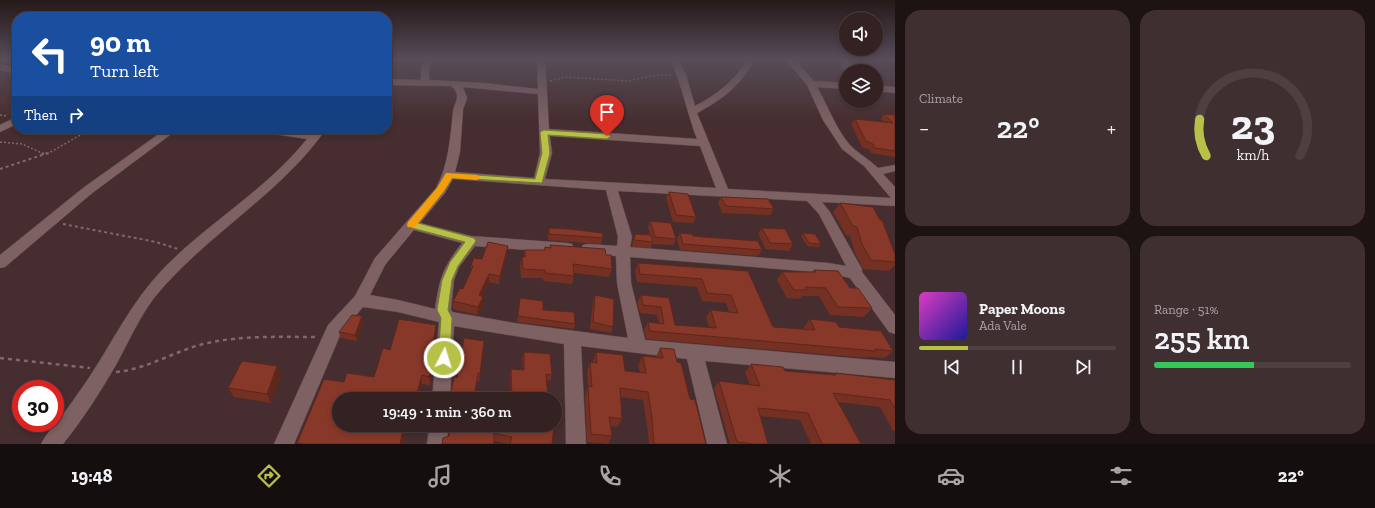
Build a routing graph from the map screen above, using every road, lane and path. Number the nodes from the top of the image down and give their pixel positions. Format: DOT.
graph roads {
  1 [pos="542,80"];
  2 [pos="558,80"];
  3 [pos="613,80"];
  4 [pos="637,80"];
  5 [pos="683,80"];
  6 [pos="738,80"];
  7 [pos="807,80"];
  8 [pos="392,82"];
  9 [pos="425,82"];
  10 [pos="454,84"];
  11 [pos="811,84"];
  12 [pos="839,86"];
  13 [pos="543,87"];
  14 [pos="883,89"];
  15 [pos="895,92"];
  16 [pos="692,112"];
  17 [pos="12,123"];
  18 [pos="0,129"];
  19 [pos="544,132"];
  20 [pos="82,134"];
  21 [pos="166,134"];
  22 [pos="317,134"];
  23 [pos="0,142"];
  24 [pos="703,143"];
  25 [pos="45,155"];
  26 [pos="895,168"];
  27 [pos="0,169"];
  28 [pos="877,174"];
  29 [pos="449,175"];
  30 [pos="539,181"];
  31 [pos="612,187"];
  32 [pos="723,192"];
  33 [pos="895,195"];
  34 [pos="811,198"];
  35 [pos="895,202"];
  36 [pos="49,222"];
  37 [pos="411,225"];
  38 [pos="471,241"];
  39 [pos="189,252"];
  40 [pos="623,252"];
  41 [pos="0,263"];
  42 [pos="855,273"];
  43 [pos="360,300"];
  44 [pos="447,318"];
  45 [pos="895,327"];
  46 [pos="332,337"];
  47 [pos="572,338"];
  48 [pos="638,347"];
  49 [pos="694,352"];
  50 [pos="0,358"];
  51 [pos="103,370"];
  52 [pos="895,370"];
  53 [pos="442,392"];
  54 [pos="438,432"];
  55 [pos="52,444"];
  56 [pos="284,444"];
  57 [pos="437,444"];
  58 [pos="576,444"];
  59 [pos="717,444"];
  1 -- 13 [label="street"];
  2 -- 13 [label="path"];
  3 -- 4 [label="path"];
  5 -- 16 [label="street"];
  6 -- 16 [label="street"];
  7 -- 11 [label="street"];
  8 -- 9 [label="street"];
  9 -- 10 [label="street"];
  10 -- 13 [label="street"];
  10 -- 29 [label="street"];
  11 -- 12 [label="street"];
  11 -- 28 [label="street"];
  13 -- 19 [label="street"];
  14 -- 15 [label="street"];
  16 -- 24 [label="street"];
  17 -- 18 [label="street"];
  19 -- 24 [label="street"];
  19 -- 30 [label="street"];
  20 -- 25 [label="path"];
  21 -- 36 [label="street"];
  22 -- 39 [label="street"];
  23 -- 25 [label="path"];
  24 -- 32 [label="street"];
  25 -- 27 [label="path"];
  26 -- 28 [label="street"];
  28 -- 33 [label="street"];
  29 -- 30 [label="street"];
  29 -- 37 [label="street"];
  30 -- 31 [label="street"];
  31 -- 32 [label="street"];
  31 -- 40 [label="street"];
  32 -- 34 [label="street"];
  34 -- 35 [label="street"];
  34 -- 42 [label="street"];
  36 -- 39 [label="path"];
  36 -- 41 [label="street"];
  37 -- 38 [label="street"];
  37 -- 43 [label="street"];
  38 -- 40 [label="street"];
  38 -- 44 [label="street"];
  39 -- 51 [label="street"];
  40 -- 42 [label="street"];
  40 -- 48 [label="street"];
  42 -- 45 [label="street"];
  43 -- 44 [label="street"];
  43 -- 46 [label="street"];
  44 -- 47 [label="street"];
  44 -- 53 [label="street"];
  46 -- 51 [label="path"];
  46 -- 56 [label="street"];
  47 -- 48 [label="street"];
  47 -- 58 [label="street"];
  48 -- 49 [label="street"];
  49 -- 52 [label="street"];
  49 -- 59 [label="street"];
  50 -- 51 [label="path"];
  51 -- 55 [label="street"];
  54 -- 57 [label="street"];
}
